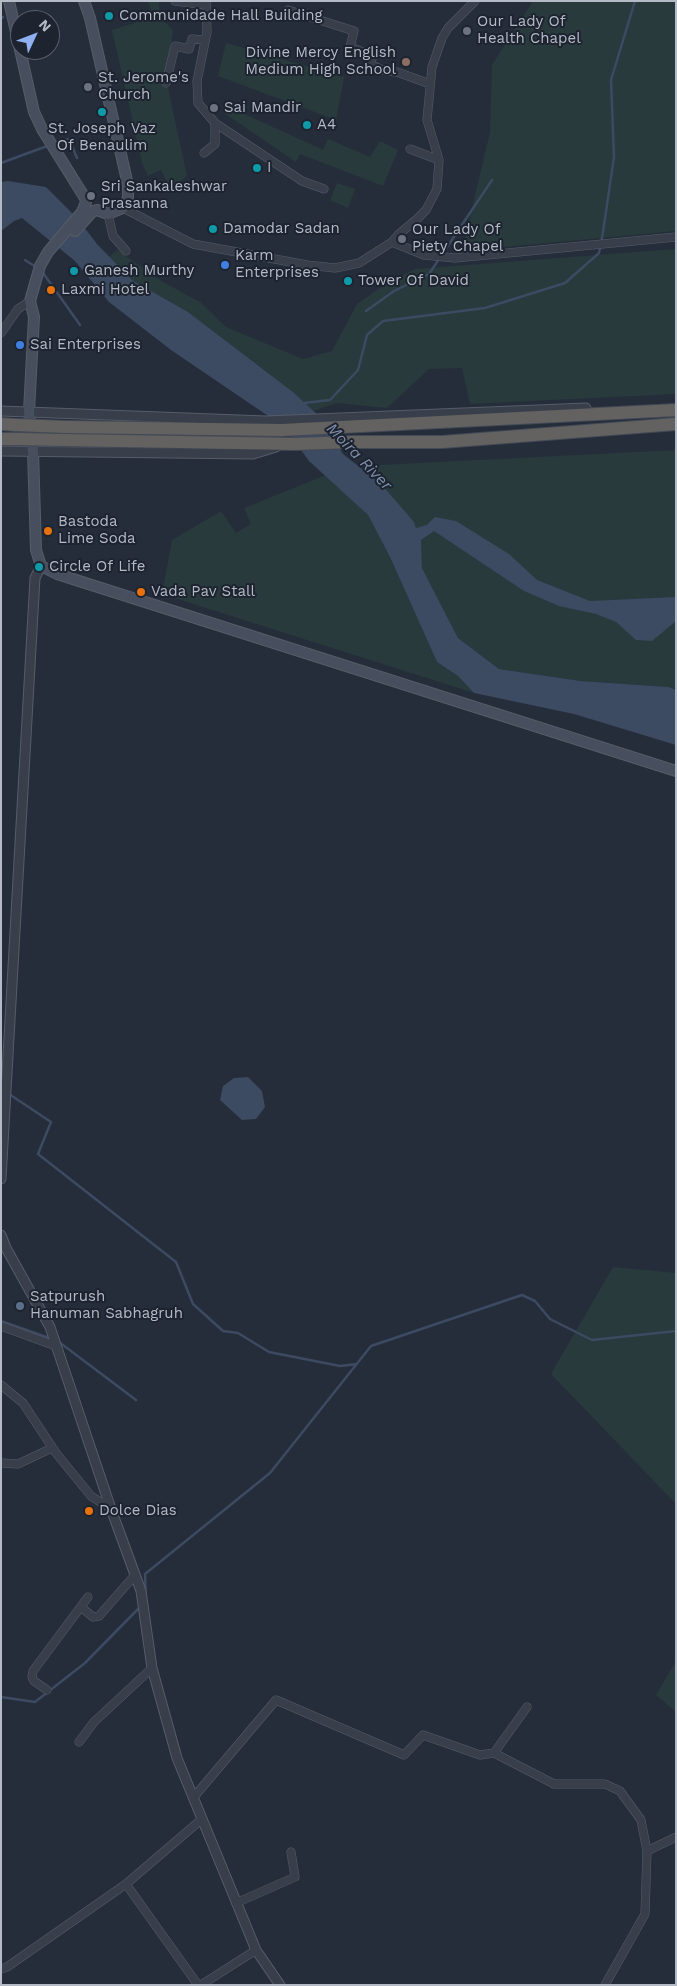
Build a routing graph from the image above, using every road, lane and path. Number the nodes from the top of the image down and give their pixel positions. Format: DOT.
graph roads {
  1 [pos="9,1"];
  2 [pos="84,1"];
  3 [pos="175,1"];
  4 [pos="475,1"];
  5 [pos="206,3"];
  6 [pos="288,10"];
  7 [pos="205,40"];
  8 [pos="166,83"];
  9 [pos="430,84"];
  10 [pos="215,123"];
  11 [pos="410,149"];
  12 [pos="204,153"];
  13 [pos="440,160"];
  14 [pos="324,189"];
  15 [pos="85,198"];
  16 [pos="123,208"];
  17 [pos="97,210"];
  18 [pos="85,214"];
  19 [pos="108,214"];
  20 [pos="676,238"];
  21 [pos="392,242"];
  22 [pos="126,251"];
  23 [pos="30,301"];
  24 [pos="1,333"];
  25 [pos="676,404"];
  26 [pos="676,410"];
  27 [pos="1,412"];
  28 [pos="30,412"];
  29 [pos="360,421"];
  30 [pos="1,424"];
  31 [pos="676,424"];
  32 [pos="1,439"];
  33 [pos="289,444"];
  34 [pos="1,451"];
  35 [pos="33,451"];
  36 [pos="41,566"];
  37 [pos="676,771"];
  38 [pos="1,1179"];
  39 [pos="1,1235"];
  40 [pos="1,1326"];
  41 [pos="55,1342"];
  42 [pos="1,1385"];
  43 [pos="52,1448"];
  44 [pos="1,1463"];
  45 [pos="111,1509"];
  46 [pos="135,1575"];
  47 [pos="88,1597"];
  48 [pos="81,1607"];
  49 [pos="152,1668"];
  50 [pos="46,1690"];
  51 [pos="528,1707"];
  52 [pos="79,1742"];
  53 [pos="494,1753"];
  54 [pos="193,1798"];
  55 [pos="202,1819"];
  56 [pos="676,1837"];
  57 [pos="647,1851"];
  58 [pos="291,1852"];
  59 [pos="126,1884"];
  60 [pos="236,1903"];
  61 [pos="256,1950"];
  62 [pos="1,1969"];
  63 [pos="277,1984"];
  64 [pos="200,1985"];
  65 [pos="605,1985"];
  1 -- 15 [label="main road"];
  2 -- 16 [label="main road"];
  3 -- 5 [label="street"];
  4 -- 9 [label="street"];
  5 -- 7 [label="street"];
  6 -- 9 [label="street"];
  7 -- 8 [label="street"];
  7 -- 10 [label="street"];
  9 -- 13 [label="street"];
  10 -- 12 [label="street"];
  10 -- 14 [label="street"];
  11 -- 13 [label="street"];
  13 -- 21 [label="street"];
  15 -- 17 [label="main road"];
  15 -- 18 [label="main road"];
  16 -- 19 [label="main road"];
  16 -- 21 [label="street"];
  17 -- 18 [label="main road"];
  17 -- 19 [label="main road"];
  18 -- 23 [label="main road"];
  19 -- 22 [label="street"];
  20 -- 21 [label="street"];
  23 -- 24 [label="street"];
  23 -- 28 [label="main road"];
  25 -- 29 [label="street"];
  26 -- 29 [label="highway"];
  27 -- 28 [label="street"];
  28 -- 29 [label="street"];
  28 -- 35 [label="main road"];
  29 -- 30 [label="highway, bridge"];
  31 -- 33 [label="highway"];
  32 -- 33 [label="highway, bridge"];
  33 -- 35 [label="street"];
  34 -- 35 [label="street"];
  35 -- 36 [label="main road"];
  36 -- 37 [label="main road"];
  36 -- 38 [label="street"];
  39 -- 41 [label="street"];
  40 -- 41 [label="street"];
  41 -- 45 [label="street"];
  42 -- 43 [label="street"];
  43 -- 44 [label="street"];
  43 -- 45 [label="street"];
  45 -- 46 [label="street"];
  46 -- 48 [label="street"];
  46 -- 49 [label="street"];
  47 -- 48 [label="street"];
  48 -- 50 [label="street"];
  49 -- 52 [label="street"];
  49 -- 54 [label="street"];
  51 -- 53 [label="street"];
  53 -- 54 [label="street"];
  53 -- 57 [label="street"];
  54 -- 55 [label="street"];
  55 -- 59 [label="street"];
  55 -- 60 [label="street"];
  56 -- 57 [label="street"];
  57 -- 65 [label="street"];
  58 -- 60 [label="street"];
  59 -- 62 [label="street"];
  59 -- 64 [label="street"];
  60 -- 61 [label="street"];
  61 -- 63 [label="street"];
  61 -- 64 [label="street"];
}
